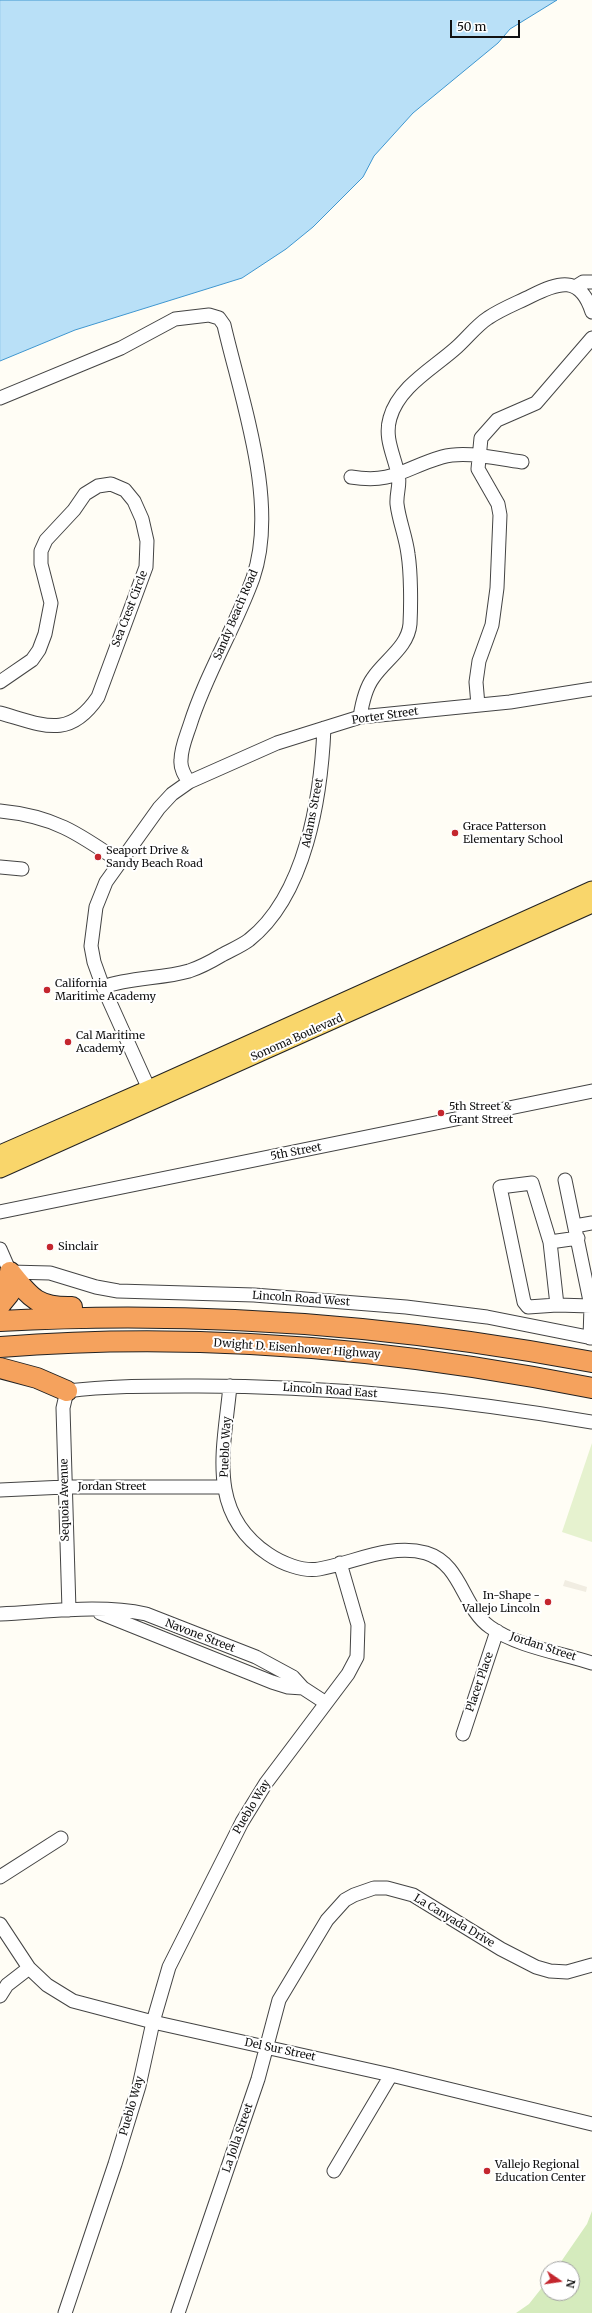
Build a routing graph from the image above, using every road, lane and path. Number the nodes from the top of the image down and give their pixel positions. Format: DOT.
graph roads {
  1 [pos="592,282"];
  2 [pos="575,287"];
  3 [pos="592,312"];
  4 [pos="592,338"];
  5 [pos="0,398"];
  6 [pos="478,457"];
  7 [pos="522,462"];
  8 [pos="399,475"];
  9 [pos="350,477"];
  10 [pos="0,682"];
  11 [pos="592,689"];
  12 [pos="478,705"];
  13 [pos="0,713"];
  14 [pos="360,717"];
  15 [pos="324,728"];
  16 [pos="189,782"];
  17 [pos="0,811"];
  18 [pos="120,862"];
  19 [pos="0,867"];
  20 [pos="22,869"];
  21 [pos="592,890"];
  22 [pos="592,904"];
  23 [pos="103,987"];
  24 [pos="592,1091"];
  25 [pos="152,1095"];
  26 [pos="0,1154"];
  27 [pos="0,1169"];
  28 [pos="565,1180"];
  29 [pos="0,1212"];
  30 [pos="592,1222"];
  31 [pos="576,1232"];
  32 [pos="550,1242"];
  33 [pos="0,1249"];
  34 [pos="10,1272"];
  35 [pos="0,1305"];
  36 [pos="557,1305"];
  37 [pos="591,1306"];
  38 [pos="225,1318"];
  39 [pos="0,1321"];
  40 [pos="591,1338"];
  41 [pos="0,1348"];
  42 [pos="592,1362"];
  43 [pos="0,1368"];
  44 [pos="230,1386"];
  45 [pos="592,1388"];
  46 [pos="67,1391"];
  47 [pos="592,1422"];
  48 [pos="65,1487"];
  49 [pos="224,1487"];
  50 [pos="0,1490"];
  51 [pos="340,1563"];
  52 [pos="69,1610"];
  53 [pos="0,1614"];
  54 [pos="497,1631"];
  55 [pos="592,1663"];
  56 [pos="326,1703"];
  57 [pos="463,1734"];
  58 [pos="61,1838"];
  59 [pos="0,1877"];
  60 [pos="0,1924"];
  61 [pos="299,1964"];
  62 [pos="592,1965"];
  63 [pos="28,1968"];
  64 [pos="0,1996"];
  65 [pos="153,2022"];
  66 [pos="266,2048"];
  67 [pos="391,2075"];
  68 [pos="592,2124"];
  69 [pos="334,2171"];
  70 [pos="65,2313"];
  71 [pos="178,2313"];
  1 -- 2 [label="street"];
  2 -- 3 [label="street"];
  2 -- 8 [label="street"];
  4 -- 6 [label="street"];
  5 -- 16 [label="street, Sandy Beach Road"];
  6 -- 7 [label="street"];
  6 -- 8 [label="street"];
  6 -- 12 [label="street"];
  8 -- 9 [label="street"];
  8 -- 14 [label="street"];
  10 -- 13 [label="street, Sea Crest Circle"];
  11 -- 12 [label="street, Porter Street"];
  12 -- 14 [label="street, Porter Street"];
  14 -- 15 [label="street, Porter Street"];
  15 -- 16 [label="street, Porter Street"];
  15 -- 23 [label="street, Adams Street"];
  16 -- 18 [label="street"];
  17 -- 18 [label="street"];
  18 -- 23 [label="street"];
  19 -- 20 [label="street"];
  21 -- 25 [label="main road, Sonoma Boulevard"];
  22 -- 25 [label="main road, Sonoma Boulevard"];
  23 -- 25 [label="street"];
  24 -- 29 [label="street, 5th Street"];
  25 -- 26 [label="main road, Sonoma Boulevard"];
  25 -- 27 [label="main road, Sonoma Boulevard"];
  28 -- 31 [label="street"];
  30 -- 31 [label="street"];
  31 -- 32 [label="street"];
  31 -- 37 [label="street"];
  32 -- 36 [label="street"];
  32 -- 36 [label="street"];
  33 -- 34 [label="street"];
  34 -- 35 [label="highway"];
  34 -- 38 [label="highway"];
  34 -- 40 [label="street, Lincoln Road West"];
  36 -- 37 [label="street"];
  37 -- 40 [label="street"];
  38 -- 39 [label="highway"];
  38 -- 42 [label="highway"];
  41 -- 45 [label="highway, Dwight D. Eisenhower Highway"];
  43 -- 46 [label="highway"];
  44 -- 46 [label="street, Lincoln Road East"];
  44 -- 47 [label="street, Lincoln Road East"];
  44 -- 49 [label="street, Pueblo Way"];
  46 -- 48 [label="street, Sequoia Avenue"];
  48 -- 49 [label="street, Jordan Street"];
  48 -- 50 [label="street, Jordan Street"];
  48 -- 52 [label="street, Sequoia Avenue"];
  49 -- 51 [label="street, Pueblo Way"];
  51 -- 54 [label="street, Jordan Street"];
  51 -- 56 [label="street, Pueblo Way"];
  52 -- 53 [label="street, Navone Street"];
  52 -- 56 [label="street, Navone Street"];
  54 -- 55 [label="street, Jordan Street"];
  54 -- 57 [label="street, Placer Place"];
  56 -- 65 [label="street, Pueblo Way"];
  58 -- 59 [label="street"];
  60 -- 63 [label="street, Del Sur Street"];
  61 -- 62 [label="street, La Canyada Drive"];
  61 -- 66 [label="street, La Jolla Street"];
  63 -- 64 [label="street"];
  63 -- 65 [label="street, Del Sur Street"];
  65 -- 66 [label="street, Del Sur Street"];
  65 -- 70 [label="street, Pueblo Way"];
  66 -- 67 [label="street, Del Sur Street"];
  66 -- 71 [label="street, La Jolla Street"];
  67 -- 68 [label="street, Del Sur Street"];
  67 -- 69 [label="street"];
}
